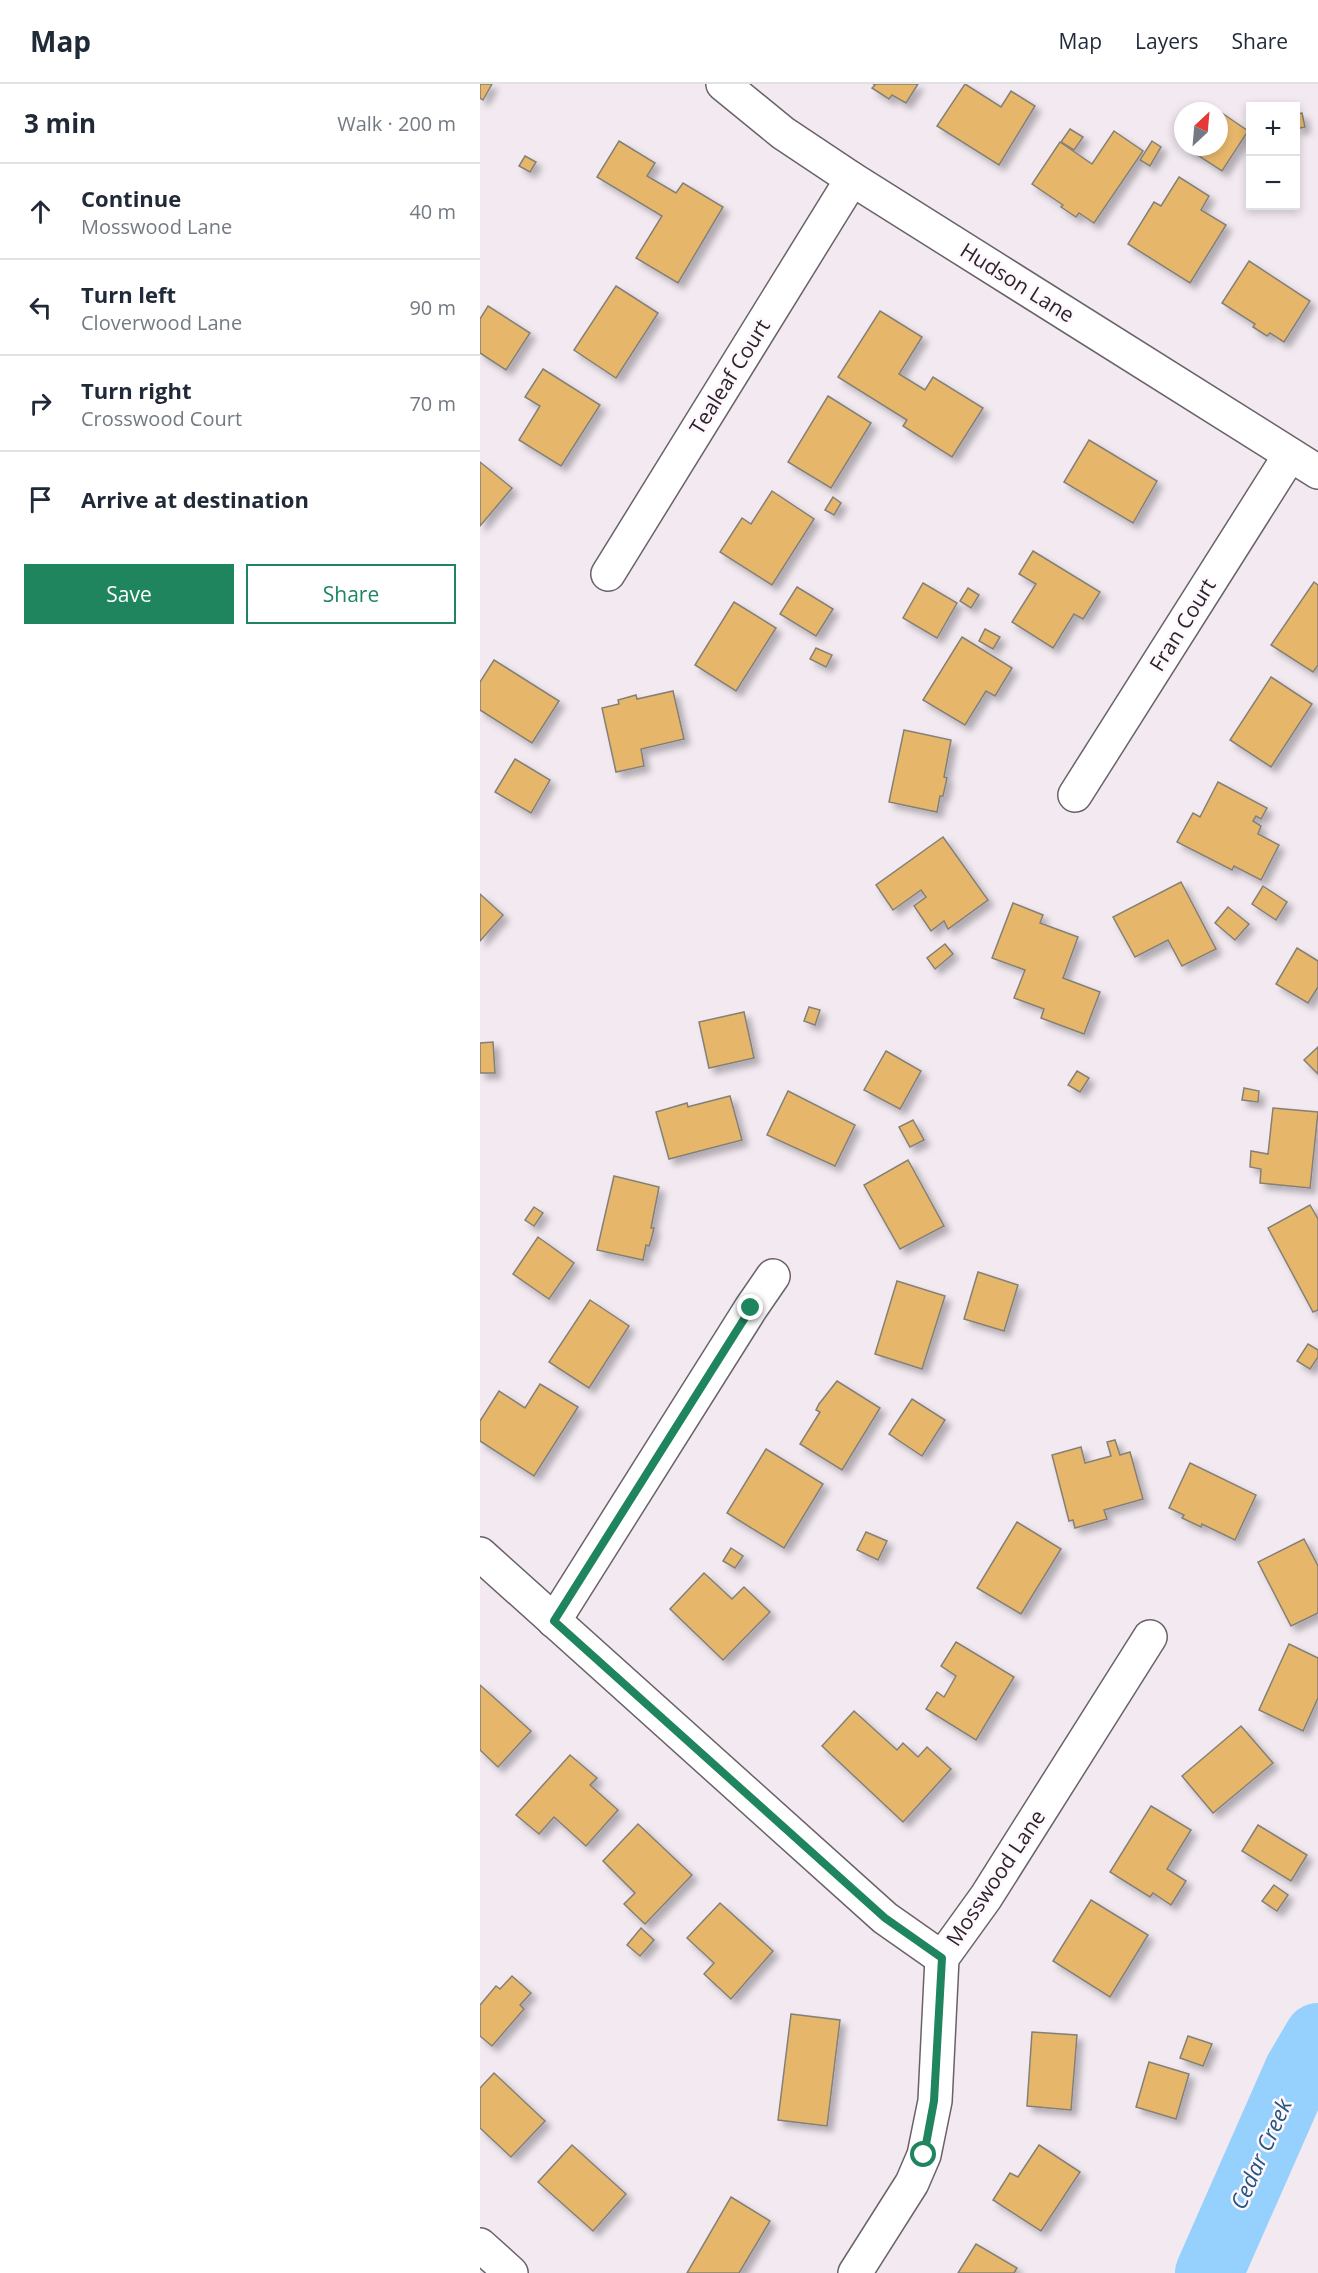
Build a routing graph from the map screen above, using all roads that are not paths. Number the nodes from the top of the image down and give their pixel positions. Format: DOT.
graph roads {
  1 [pos="723,84"];
  2 [pos="852,179"];
  3 [pos="1290,455"];
  4 [pos="1318,472"];
  5 [pos="608,574"];
  6 [pos="1076,795"];
  7 [pos="773,1276"];
  8 [pos="480,1554"];
  9 [pos="554,1621"];
  10 [pos="1150,1637"];
  11 [pos="942,1958"];
  12 [pos="480,2245"];
  13 [pos="511,2273"];
  14 [pos="855,2273"];
  1 -- 2 [label="street, Hudson Lane"];
  2 -- 3 [label="street, Hudson Lane"];
  2 -- 5 [label="street, Tealeaf Court"];
  3 -- 4 [label="street, Hudson Lane"];
  3 -- 6 [label="street, Fran Court"];
  7 -- 9 [label="street"];
  8 -- 9 [label="street"];
  9 -- 11 [label="street"];
  10 -- 11 [label="street, Mosswood Lane"];
  11 -- 14 [label="street, Mosswood Lane"];
  12 -- 13 [label="street"];
}
